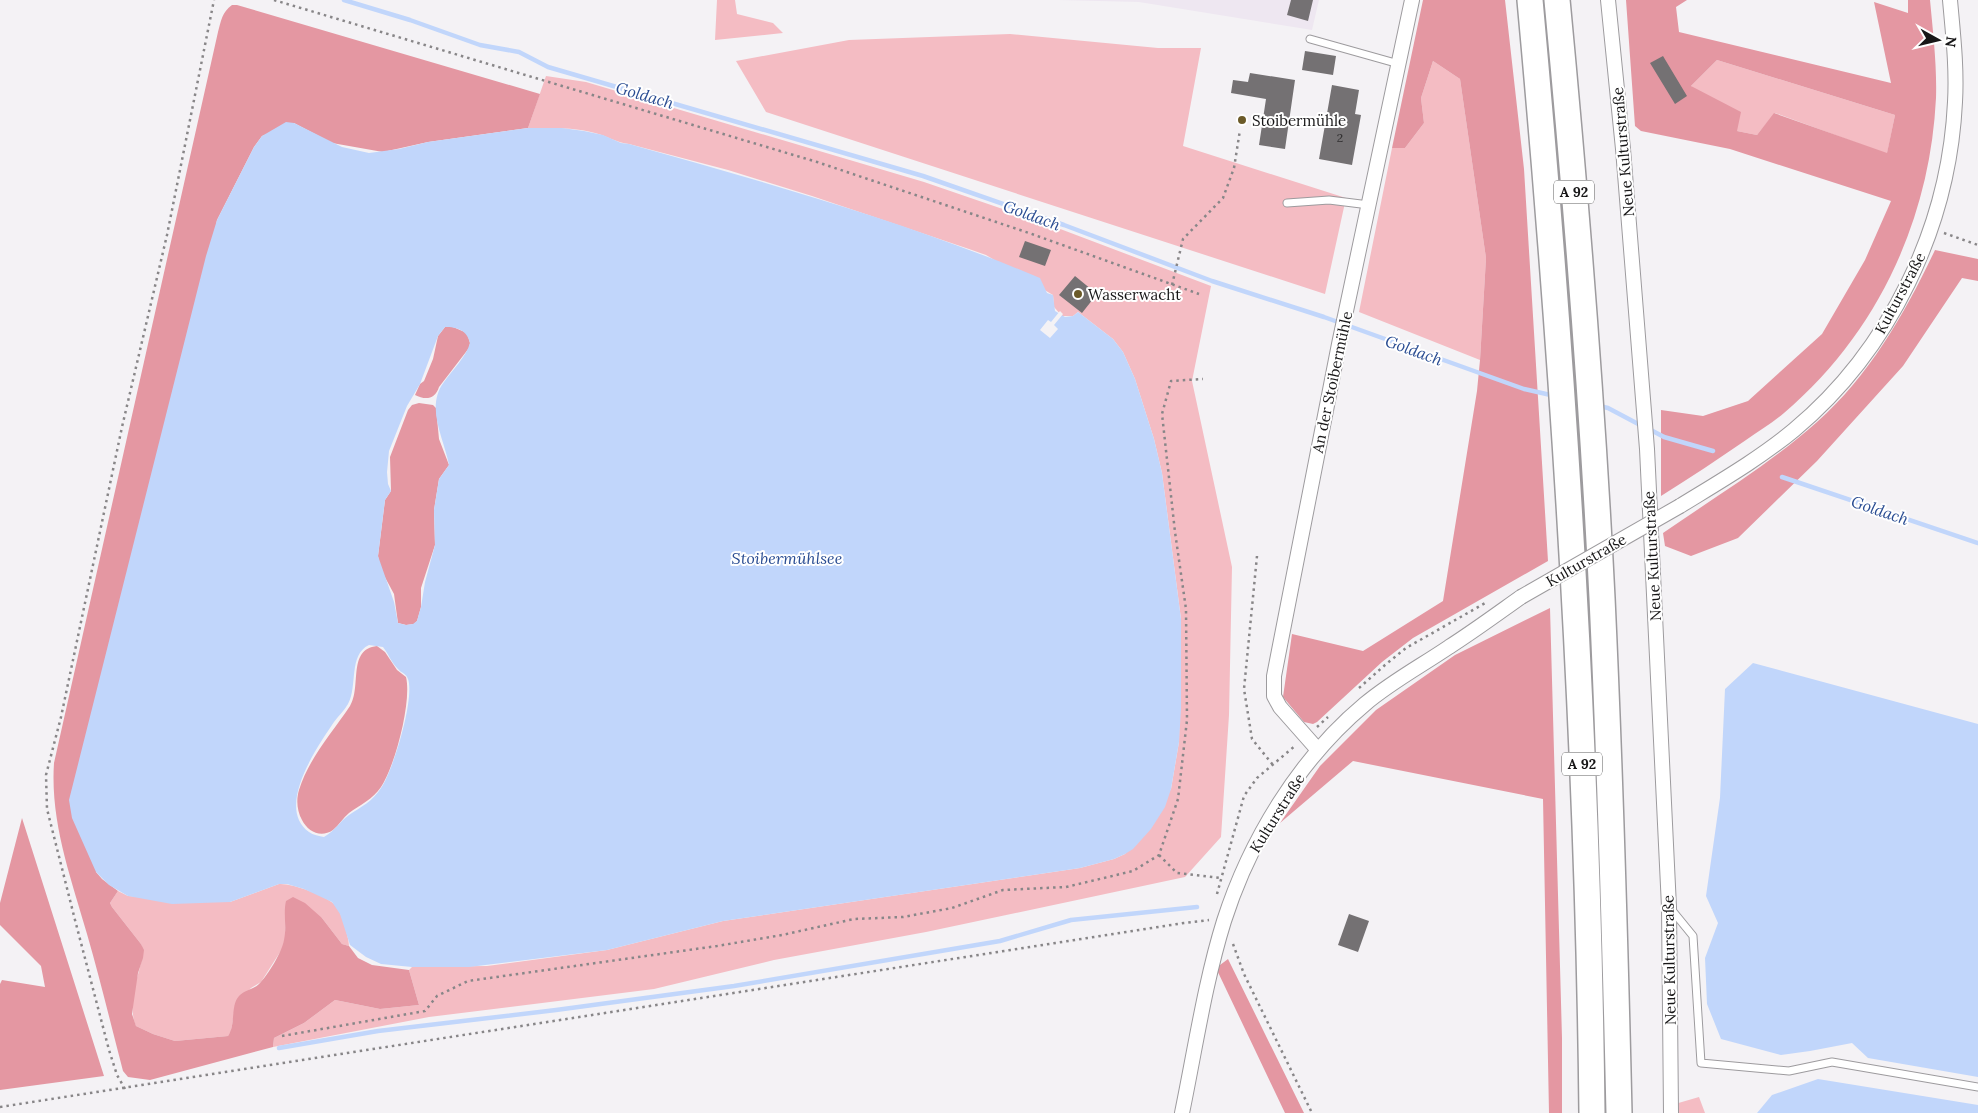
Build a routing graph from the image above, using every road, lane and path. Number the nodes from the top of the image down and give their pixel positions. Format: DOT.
graph roads {
  1 [pos="214,0"];
  2 [pos="274,0"];
  3 [pos="1412,0"];
  4 [pos="1530,0"];
  5 [pos="1557,0"];
  6 [pos="1608,0"];
  7 [pos="1950,0"];
  8 [pos="1310,39"];
  9 [pos="1399,64"];
  10 [pos="1240,130"];
  11 [pos="1287,203"];
  12 [pos="1369,205"];
  13 [pos="1931,228"];
  14 [pos="1978,245"];
  15 [pos="1172,285"];
  16 [pos="1199,294"];
  17 [pos="1203,379"];
  18 [pos="1257,556"];
  19 [pos="1306,737"];
  20 [pos="1318,750"];
  21 [pos="1273,765"];
  22 [pos="1159,855"];
  23 [pos="1221,878"];
  24 [pos="1216,895"];
  25 [pos="1669,907"];
  26 [pos="1212,912"];
  27 [pos="1217,920"];
  28 [pos="282,1036"];
  29 [pos="1978,1087"];
  30 [pos="124,1089"];
  31 [pos="0,1107"];
  32 [pos="1182,1113"];
  33 [pos="1312,1113"];
  34 [pos="1592,1113"];
  35 [pos="1619,1113"];
  36 [pos="1670,1113"];
  1 -- 30 [label="path"];
  2 -- 15 [label="path"];
  3 -- 9 [label="street, An der Stoibermühle"];
  4 -- 34 [label="highway, A 92"];
  5 -- 35 [label="highway, A 92"];
  6 -- 25 [label="street, Neue Kulturstraße"];
  7 -- 13 [label="street, Kulturstraße"];
  8 -- 9 [label="lane"];
  9 -- 12 [label="street, An der Stoibermühle"];
  10 -- 15 [label="path"];
  11 -- 12 [label="lane"];
  12 -- 19 [label="street, An der Stoibermühle"];
  13 -- 14 [label="path"];
  13 -- 20 [label="street, Kulturstraße, bridge"];
  15 -- 16 [label="path"];
  17 -- 22 [label="path"];
  18 -- 21 [label="path"];
  19 -- 20 [label="street, An der Stoibermühle"];
  19 -- 21 [label="path"];
  20 -- 27 [label="street, Kulturstraße"];
  21 -- 23 [label="path"];
  22 -- 23 [label="path"];
  22 -- 28 [label="path"];
  23 -- 24 [label="path"];
  25 -- 29 [label="lane"];
  25 -- 36 [label="street, Neue Kulturstraße"];
  26 -- 27 [label="path"];
  27 -- 30 [label="path"];
  27 -- 32 [label="street, Kulturstraße"];
  27 -- 33 [label="path"];
  30 -- 31 [label="path"];
}
